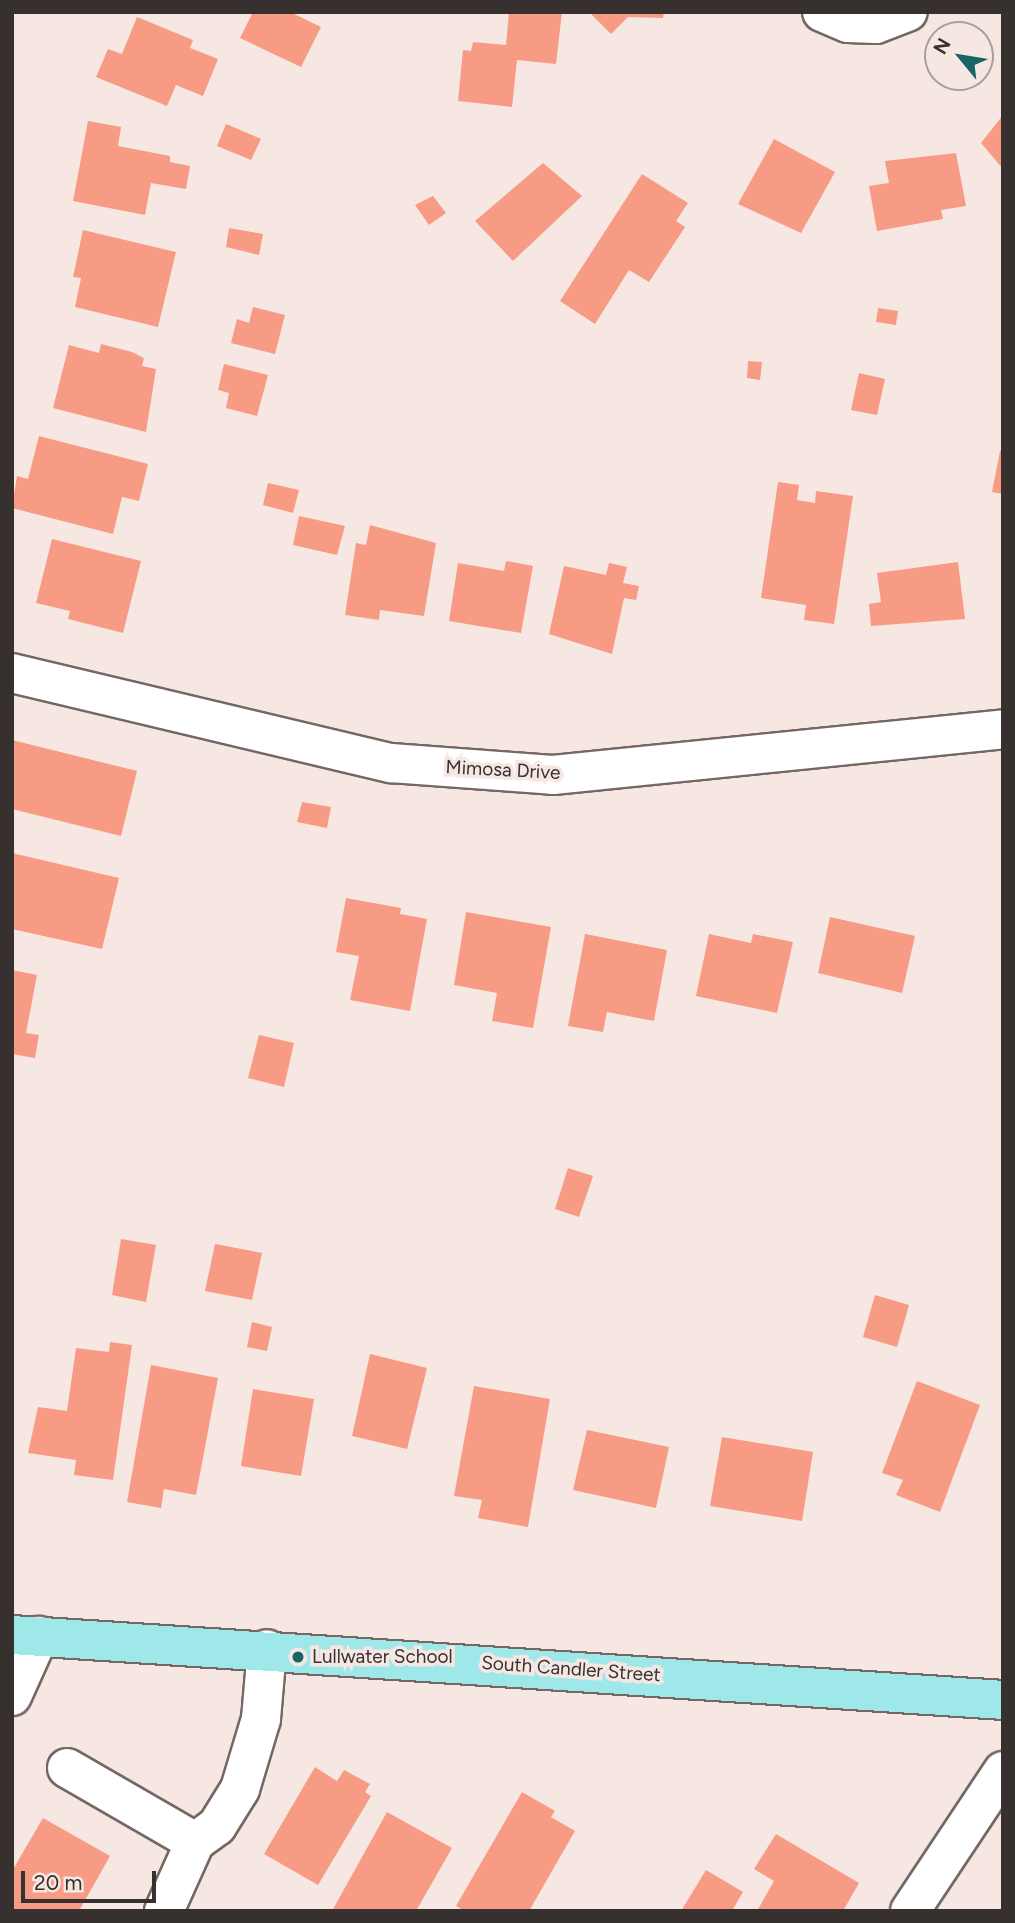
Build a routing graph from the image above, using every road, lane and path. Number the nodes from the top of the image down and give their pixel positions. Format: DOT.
graph roads {
  1 [pos="822,12"];
  2 [pos="908,12"];
  3 [pos="12,673"];
  4 [pos="1003,730"];
  5 [pos="26,1636"];
  6 [pos="267,1649"];
  7 [pos="12,1696"];
  8 [pos="1003,1700"];
  9 [pos="67,1768"];
  10 [pos="1003,1771"];
  11 [pos="195,1842"];
  12 [pos="164,1911"];
  13 [pos="910,1911"];
  1 -- 2 [label="street"];
  3 -- 4 [label="street, Mimosa Drive"];
  5 -- 6 [label="main road, South Candler Street"];
  5 -- 7 [label="street"];
  6 -- 8 [label="main road, South Candler Street"];
  6 -- 11 [label="street"];
  9 -- 11 [label="street"];
  10 -- 13 [label="street"];
  11 -- 12 [label="street"];
}
